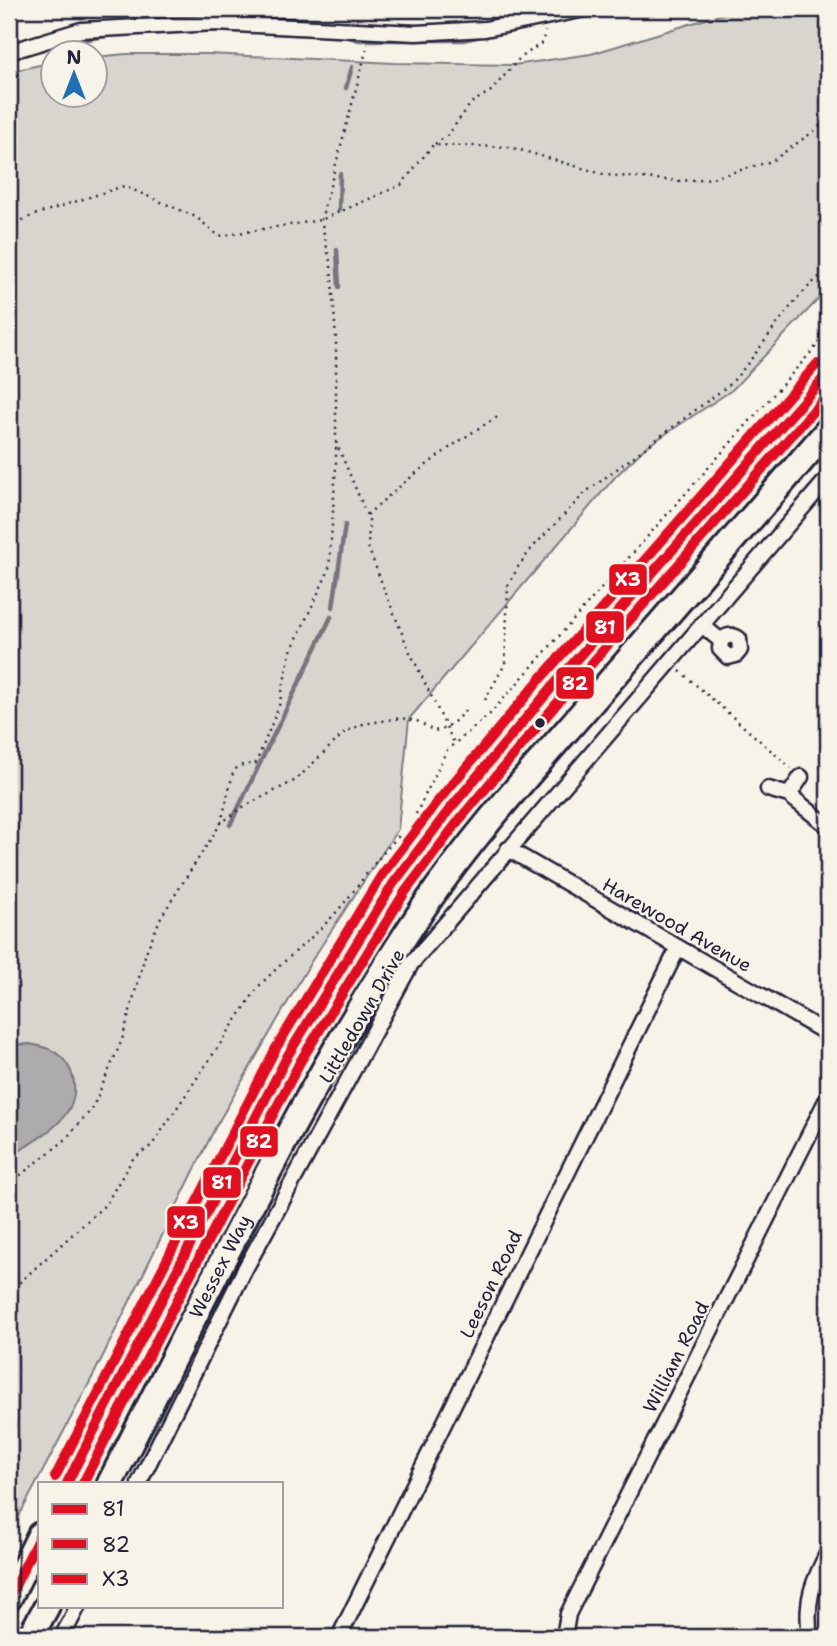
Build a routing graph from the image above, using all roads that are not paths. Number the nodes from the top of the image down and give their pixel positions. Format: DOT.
graph roads {
  1 [pos="584,9"];
  2 [pos="564,11"];
  3 [pos="9,52"];
  4 [pos="828,373"];
  5 [pos="828,430"];
  6 [pos="828,478"];
  7 [pos="702,625"];
  8 [pos="721,641"];
  9 [pos="603,688"];
  10 [pos="589,719"];
  11 [pos="548,764"];
  12 [pos="527,777"];
  13 [pos="801,777"];
  14 [pos="768,789"];
  15 [pos="789,795"];
  16 [pos="828,826"];
  17 [pos="508,849"];
  18 [pos="678,948"];
  19 [pos="828,1034"];
  20 [pos="828,1097"];
  21 [pos="68,1482"];
  22 [pos="111,1482"];
  23 [pos="139,1482"];
  24 [pos="38,1538"];
  25 [pos="38,1539"];
  26 [pos="828,1552"];
  27 [pos="9,1581"];
  28 [pos="9,1598"];
  29 [pos="46,1608"];
  30 [pos="58,1608"];
  31 [pos="77,1608"];
  32 [pos="30,1637"];
  33 [pos="44,1637"];
  34 [pos="62,1637"];
  35 [pos="339,1637"];
  36 [pos="564,1637"];
  37 [pos="810,1637"];
  1 -- 2 [label="street"];
  2 -- 3 [label="street"];
  4 -- 21 [label="highway, Wessex Way"];
  5 -- 9 [label="highway, Wessex Way"];
  6 -- 7 [label="street, Littledown Drive"];
  7 -- 8 [label="street"];
  7 -- 17 [label="street, Littledown Drive"];
  9 -- 10 [label="lane, Wessex Way"];
  9 -- 12 [label="highway, Wessex Way"];
  11 -- 12 [label="lane, Wessex Way"];
  12 -- 22 [label="highway, Wessex Way"];
  13 -- 15 [label="street"];
  14 -- 15 [label="street"];
  15 -- 16 [label="street"];
  17 -- 18 [label="street, Harewood Avenue"];
  17 -- 23 [label="street, Littledown Drive"];
  18 -- 19 [label="street, Harewood Avenue"];
  18 -- 35 [label="street, Leeson Road"];
  20 -- 36 [label="street, William Road"];
  24 -- 27 [label="highway"];
  25 -- 28 [label="highway"];
  26 -- 37 [label="street"];
  29 -- 32 [label="highway"];
  30 -- 33 [label="highway"];
  31 -- 34 [label="street"];
}
